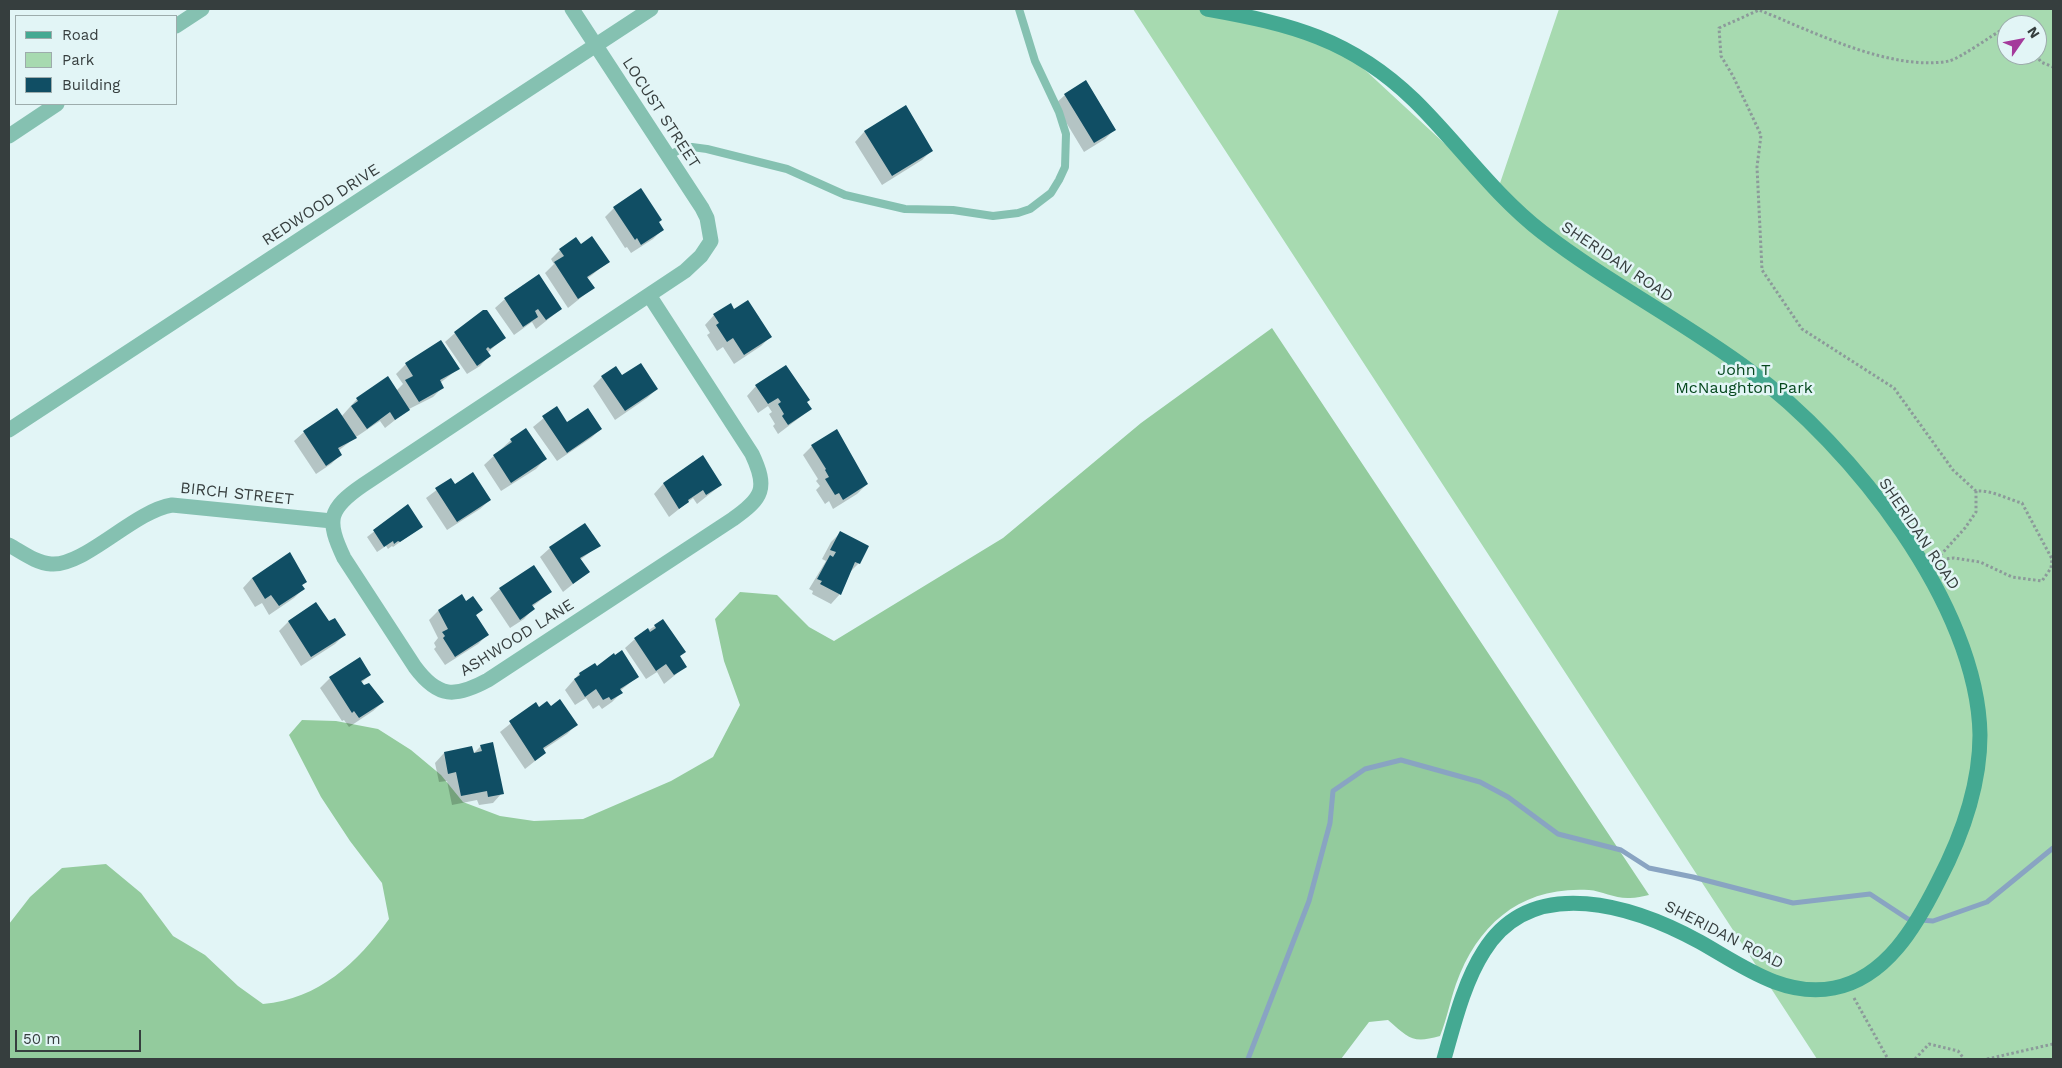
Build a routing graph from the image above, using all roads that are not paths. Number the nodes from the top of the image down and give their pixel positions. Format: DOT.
graph roads {
  1 [pos="202,9"];
  2 [pos="572,9"];
  3 [pos="652,9"];
  4 [pos="1019,9"];
  5 [pos="1207,9"];
  6 [pos="178,25"];
  7 [pos="596,45"];
  8 [pos="56,105"];
  9 [pos="9,136"];
  10 [pos="668,156"];
  11 [pos="649,295"];
  12 [pos="9,430"];
  13 [pos="332,521"];
  14 [pos="9,545"];
  15 [pos="1444,1059"];
  1 -- 6 [label="street"];
  2 -- 7 [label="street, LOCUST STREET"];
  3 -- 7 [label="street, REDWOOD DRIVE"];
  4 -- 10 [label="lane"];
  5 -- 15 [label="street, SHERIDAN ROAD"];
  7 -- 10 [label="street, LOCUST STREET"];
  7 -- 12 [label="street, REDWOOD DRIVE"];
  8 -- 9 [label="street"];
  10 -- 11 [label="street, LOCUST STREET"];
  11 -- 13 [label="street"];
  11 -- 13 [label="street, ASHWOOD LANE"];
  13 -- 14 [label="street, BIRCH STREET"];
}
